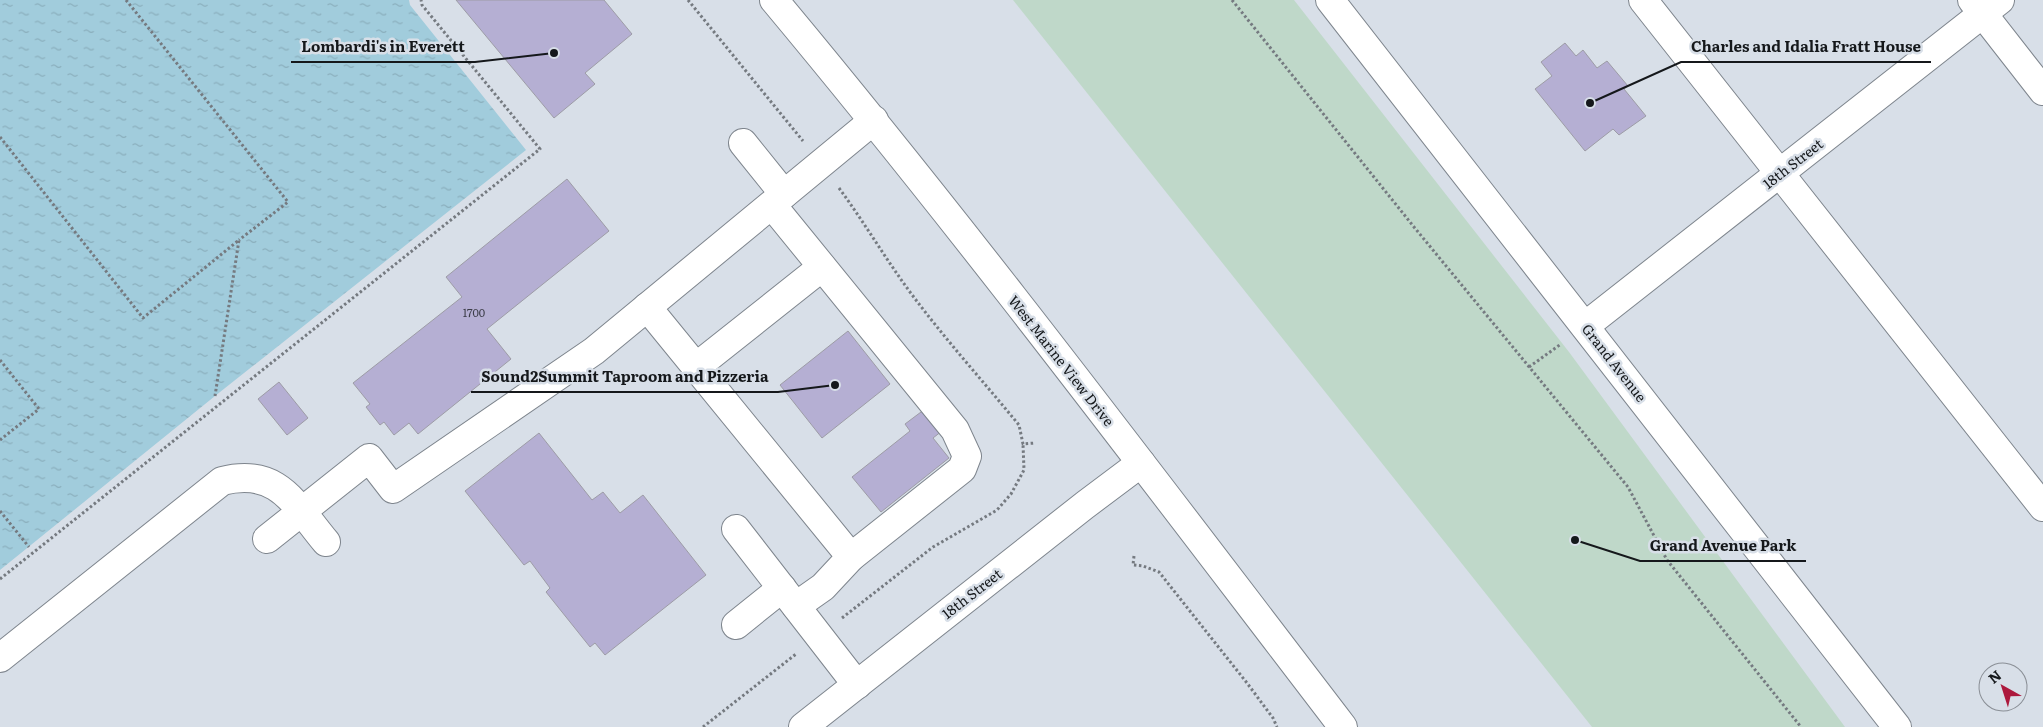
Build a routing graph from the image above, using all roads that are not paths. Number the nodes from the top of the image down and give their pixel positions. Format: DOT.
graph roads {
  1 [pos="774,0"];
  2 [pos="1330,0"];
  3 [pos="1643,0"];
  4 [pos="1985,4"];
  5 [pos="2043,91"];
  6 [pos="874,120"];
  7 [pos="742,143"];
  8 [pos="1781,173"];
  9 [pos="778,200"];
  10 [pos="822,267"];
  11 [pos="647,307"];
  12 [pos="1585,326"];
  13 [pos="696,367"];
  14 [pos="1141,463"];
  15 [pos="2043,507"];
  16 [pos="301,512"];
  17 [pos="736,529"];
  18 [pos="267,539"];
  19 [pos="326,542"];
  20 [pos="851,557"];
  21 [pos="789,597"];
  22 [pos="736,625"];
  23 [pos="0,658"];
  24 [pos="857,685"];
  25 [pos="804,727"];
  26 [pos="1343,727"];
  27 [pos="1897,727"];
  1 -- 6 [label="street, West Marine View Drive"];
  2 -- 12 [label="street, Grand Avenue"];
  3 -- 8 [label="street"];
  4 -- 5 [label="street"];
  4 -- 8 [label="street, 18th Street"];
  6 -- 9 [label="street"];
  6 -- 14 [label="street, West Marine View Drive"];
  7 -- 9 [label="street"];
  8 -- 12 [label="street, 18th Street"];
  8 -- 15 [label="street"];
  9 -- 10 [label="street"];
  9 -- 11 [label="street"];
  10 -- 13 [label="street"];
  10 -- 20 [label="street"];
  11 -- 13 [label="street"];
  11 -- 16 [label="street"];
  12 -- 27 [label="street, Grand Avenue"];
  13 -- 20 [label="street"];
  14 -- 24 [label="street, 18th Street"];
  14 -- 26 [label="street, West Marine View Drive"];
  16 -- 18 [label="street"];
  16 -- 19 [label="street"];
  16 -- 23 [label="street"];
  17 -- 21 [label="street"];
  20 -- 21 [label="street"];
  21 -- 22 [label="street"];
  21 -- 24 [label="street"];
  24 -- 25 [label="street, 18th Street"];
}
